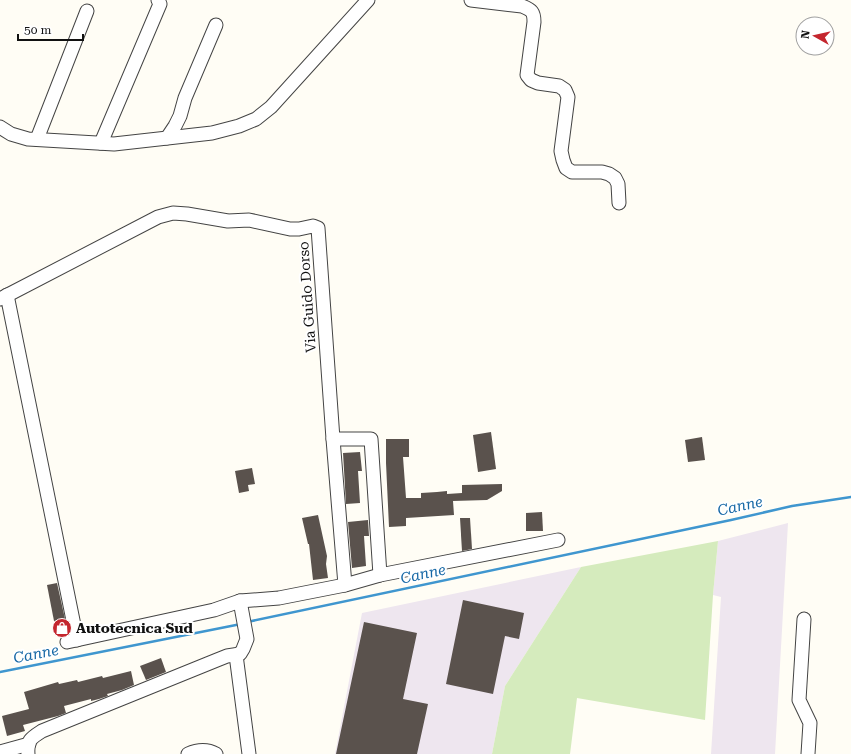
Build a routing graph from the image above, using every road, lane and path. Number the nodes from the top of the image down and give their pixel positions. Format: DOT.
graph roads {
  1 [pos="158,0"];
  2 [pos="368,0"];
  3 [pos="470,0"];
  4 [pos="87,11"];
  5 [pos="216,25"];
  6 [pos="0,127"];
  7 [pos="167,138"];
  8 [pos="37,139"];
  9 [pos="101,143"];
  10 [pos="619,203"];
  11 [pos="4,297"];
  12 [pos="333,439"];
  13 [pos="558,540"];
  14 [pos="380,575"];
  15 [pos="345,584"];
  16 [pos="241,607"];
  17 [pos="804,620"];
  18 [pos="236,655"];
  19 [pos="28,749"];
  20 [pos="0,752"];
  21 [pos="188,754"];
  22 [pos="216,754"];
  23 [pos="249,754"];
  24 [pos="808,754"];
  1 -- 9 [label="street"];
  2 -- 7 [label="street"];
  3 -- 10 [label="street"];
  4 -- 8 [label="street"];
  5 -- 7 [label="street"];
  6 -- 8 [label="street"];
  7 -- 9 [label="street"];
  8 -- 9 [label="street"];
  11 -- 12 [label="street, Via Guido Dorso"];
  11 -- 16 [label="street"];
  12 -- 14 [label="street"];
  12 -- 15 [label="street, Via Guido Dorso"];
  13 -- 14 [label="street"];
  14 -- 15 [label="street"];
  15 -- 16 [label="street"];
  16 -- 18 [label="street"];
  17 -- 24 [label="street"];
  18 -- 19 [label="street"];
  18 -- 23 [label="street"];
  19 -- 20 [label="street"];
  21 -- 22 [label="street"];
}
